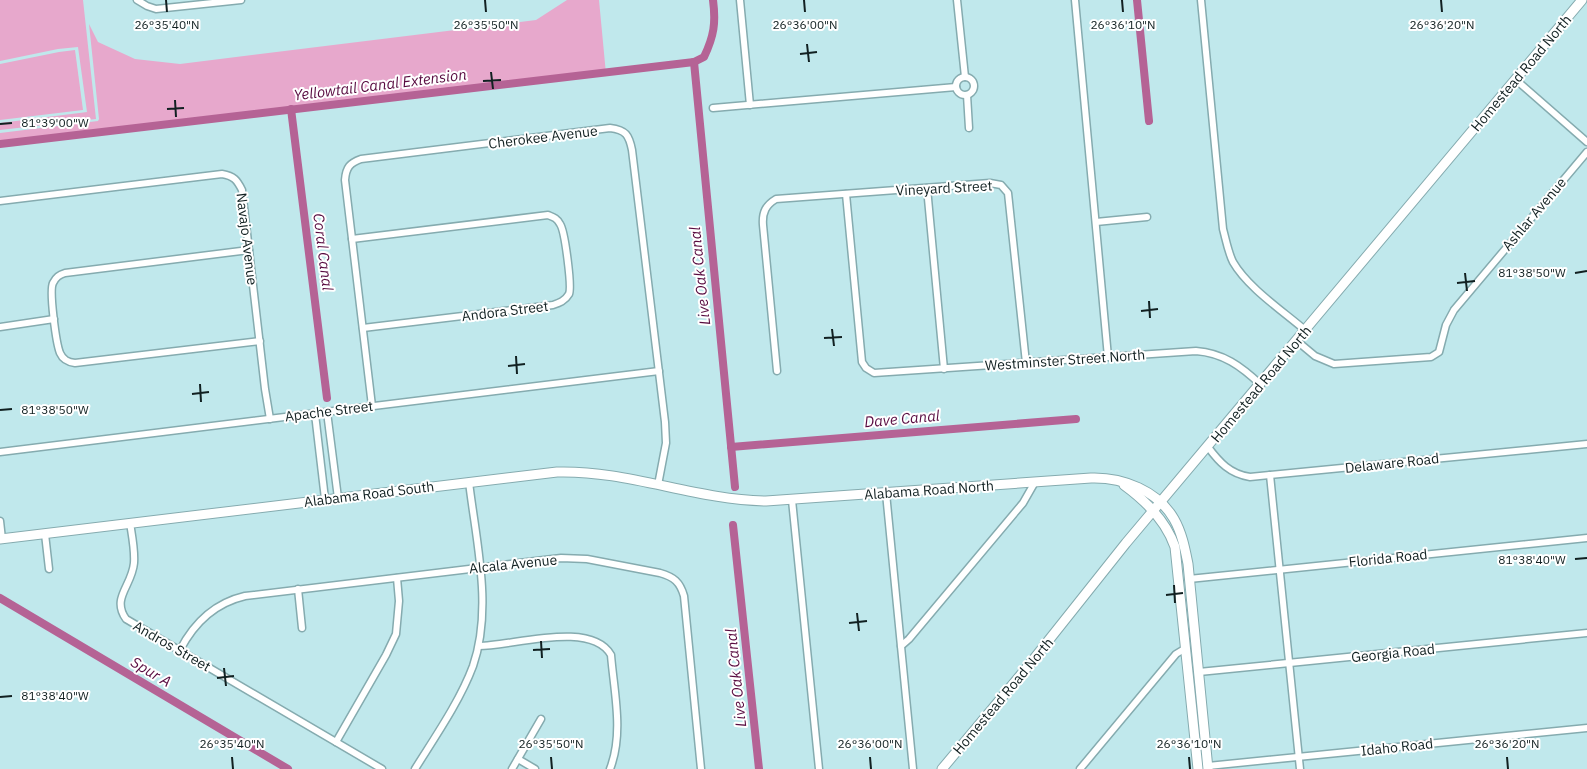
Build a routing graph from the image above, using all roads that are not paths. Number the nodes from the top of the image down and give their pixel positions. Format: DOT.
graph roads {
  1 [pos="137,0"];
  2 [pos="241,0"];
  3 [pos="740,0"];
  4 [pos="957,0"];
  5 [pos="1075,0"];
  6 [pos="1201,0"];
  7 [pos="1582,0"];
  8 [pos="965,77"];
  9 [pos="1515,79"];
  10 [pos="956,87"];
  11 [pos="967,95"];
  12 [pos="750,105"];
  13 [pos="713,108"];
  14 [pos="969,128"];
  15 [pos="1587,142"];
  16 [pos="1587,152"];
  17 [pos="927,188"];
  18 [pos="846,194"];
  19 [pos="0,202"];
  20 [pos="1147,218"];
  21 [pos="1096,222"];
  22 [pos="352,239"];
  23 [pos="248,250"];
  24 [pos="54,320"];
  25 [pos="0,327"];
  26 [pos="364,328"];
  27 [pos="1306,330"];
  28 [pos="260,341"];
  29 [pos="1297,341"];
  30 [pos="1108,357"];
  31 [pos="1026,363"];
  32 [pos="944,369"];
  33 [pos="659,371"];
  34 [pos="777,371"];
  35 [pos="1261,384"];
  36 [pos="372,406"];
  37 [pos="327,412"];
  38 [pos="315,414"];
  39 [pos="270,419"];
  40 [pos="1587,444"];
  41 [pos="1208,447"];
  42 [pos="1587,451"];
  43 [pos="0,452"];
  44 [pos="1270,475"];
  45 [pos="469,482"];
  46 [pos="1035,482"];
  47 [pos="1120,482"];
  48 [pos="658,485"];
  49 [pos="886,493"];
  50 [pos="338,498"];
  51 [pos="325,499"];
  52 [pos="737,500"];
  53 [pos="792,500"];
  54 [pos="1160,503"];
  55 [pos="1153,511"];
  56 [pos="0,522"];
  57 [pos="130,523"];
  58 [pos="45,534"];
  59 [pos="1587,538"];
  60 [pos="1,539"];
  61 [pos="479,567"];
  62 [pos="49,569"];
  63 [pos="1279,569"];
  64 [pos="397,578"];
  65 [pos="1189,579"];
  66 [pos="298,589"];
  67 [pos="302,628"];
  68 [pos="1587,633"];
  69 [pos="479,646"];
  70 [pos="901,646"];
  71 [pos="1186,648"];
  72 [pos="180,650"];
  73 [pos="1289,662"];
  74 [pos="1199,672"];
  75 [pos="541,719"];
  76 [pos="1587,728"];
  77 [pos="336,742"];
  78 [pos="1298,757"];
  79 [pos="518,759"];
  80 [pos="1208,767"];
  81 [pos="382,769"];
  82 [pos="415,769"];
  83 [pos="512,769"];
  84 [pos="535,769"];
  85 [pos="610,769"];
  86 [pos="701,769"];
  87 [pos="820,769"];
  88 [pos="913,769"];
  89 [pos="942,769"];
  90 [pos="1080,769"];
  91 [pos="1198,769"];
  92 [pos="1300,769"];
  1 -- 2 [label="street"];
  3 -- 12 [label="street"];
  4 -- 8 [label="street"];
  5 -- 21 [label="street"];
  6 -- 27 [label="street"];
  7 -- 9 [label="main road, Homestead Road North"];
  8 -- 10 [label="street"];
  8 -- 11 [label="street"];
  9 -- 15 [label="street"];
  9 -- 27 [label="main road, Homestead Road North"];
  10 -- 11 [label="street"];
  10 -- 12 [label="street"];
  11 -- 14 [label="street"];
  12 -- 13 [label="street"];
  16 -- 29 [label="street, Ashlar Avenue"];
  17 -- 18 [label="street, Vineyard Street"];
  17 -- 31 [label="street, Vineyard Street"];
  17 -- 32 [label="street"];
  18 -- 32 [label="street, Westminster Street North"];
  18 -- 34 [label="street, Vineyard Street"];
  19 -- 23 [label="street, Navajo Avenue"];
  20 -- 21 [label="street"];
  21 -- 30 [label="street"];
  22 -- 26 [label="street, Cherokee Avenue"];
  22 -- 26 [label="street, Andora Street"];
  22 -- 33 [label="street, Cherokee Avenue"];
  23 -- 24 [label="street"];
  23 -- 28 [label="street, Navajo Avenue"];
  24 -- 25 [label="street"];
  24 -- 28 [label="street"];
  26 -- 36 [label="street, Cherokee Avenue"];
  27 -- 29 [label="main road, Homestead Road North"];
  28 -- 39 [label="street, Navajo Avenue"];
  29 -- 35 [label="main road, Homestead Road North"];
  30 -- 31 [label="street, Westminster Street North"];
  30 -- 35 [label="street, Westminster Street North"];
  31 -- 32 [label="street, Westminster Street North"];
  33 -- 36 [label="street, Apache Street"];
  33 -- 48 [label="street, Cherokee Avenue"];
  35 -- 41 [label="main road, Homestead Road North"];
  36 -- 37 [label="street, Apache Street"];
  37 -- 38 [label="street, Apache Street"];
  37 -- 50 [label="street"];
  38 -- 39 [label="street, Apache Street"];
  38 -- 51 [label="street"];
  39 -- 43 [label="street, Apache Street"];
  40 -- 42 [label="street"];
  40 -- 44 [label="street, Delaware Road"];
  41 -- 44 [label="street, Delaware Road"];
  41 -- 54 [label="main road, Homestead Road North"];
  44 -- 63 [label="street"];
  45 -- 48 [label="main road, Alabama Road South"];
  45 -- 50 [label="main road, Alabama Road South"];
  45 -- 61 [label="street"];
  46 -- 47 [label="main road, Alabama Road North"];
  46 -- 49 [label="main road, Alabama Road North"];
  46 -- 70 [label="street"];
  47 -- 54 [label="main road, Alabama Road North"];
  47 -- 55 [label="main road, Alabama Road North"];
  48 -- 52 [label="main road, Alabama Road South"];
  49 -- 53 [label="main road, Alabama Road North"];
  49 -- 70 [label="street"];
  50 -- 51 [label="main road, Alabama Road South"];
  51 -- 57 [label="main road, Alabama Road South"];
  52 -- 53 [label="main road, Alabama Road North"];
  53 -- 87 [label="street"];
  54 -- 55 [label="main road, Homestead Road North"];
  54 -- 65 [label="main road, Alabama Road North"];
  55 -- 71 [label="main road, Alabama Road North"];
  55 -- 89 [label="main road, Homestead Road North"];
  56 -- 60 [label="street"];
  57 -- 58 [label="main road, Alabama Road South"];
  57 -- 72 [label="street, Andros Street"];
  58 -- 60 [label="main road, Alabama Road South"];
  58 -- 62 [label="street"];
  59 -- 63 [label="street, Florida Road"];
  61 -- 64 [label="street, Alcala Avenue"];
  61 -- 69 [label="street"];
  61 -- 86 [label="street, Alcala Avenue"];
  63 -- 65 [label="street, Florida Road"];
  63 -- 73 [label="street"];
  64 -- 66 [label="street, Alcala Avenue"];
  64 -- 77 [label="street"];
  65 -- 74 [label="main road, Alabama Road North"];
  66 -- 67 [label="street"];
  66 -- 72 [label="street, Alcala Avenue"];
  68 -- 73 [label="street, Georgia Road"];
  69 -- 82 [label="street"];
  69 -- 85 [label="street"];
  70 -- 88 [label="street"];
  71 -- 90 [label="street"];
  71 -- 91 [label="main road, Alabama Road North"];
  72 -- 77 [label="street, Andros Street"];
  73 -- 74 [label="street, Georgia Road"];
  73 -- 78 [label="street"];
  74 -- 80 [label="main road, Alabama Road North"];
  75 -- 79 [label="street"];
  76 -- 78 [label="street, Idaho Road"];
  77 -- 81 [label="street, Andros Street"];
  78 -- 80 [label="street, Idaho Road"];
  78 -- 92 [label="street"];
  79 -- 83 [label="street"];
  79 -- 84 [label="street"];
}
